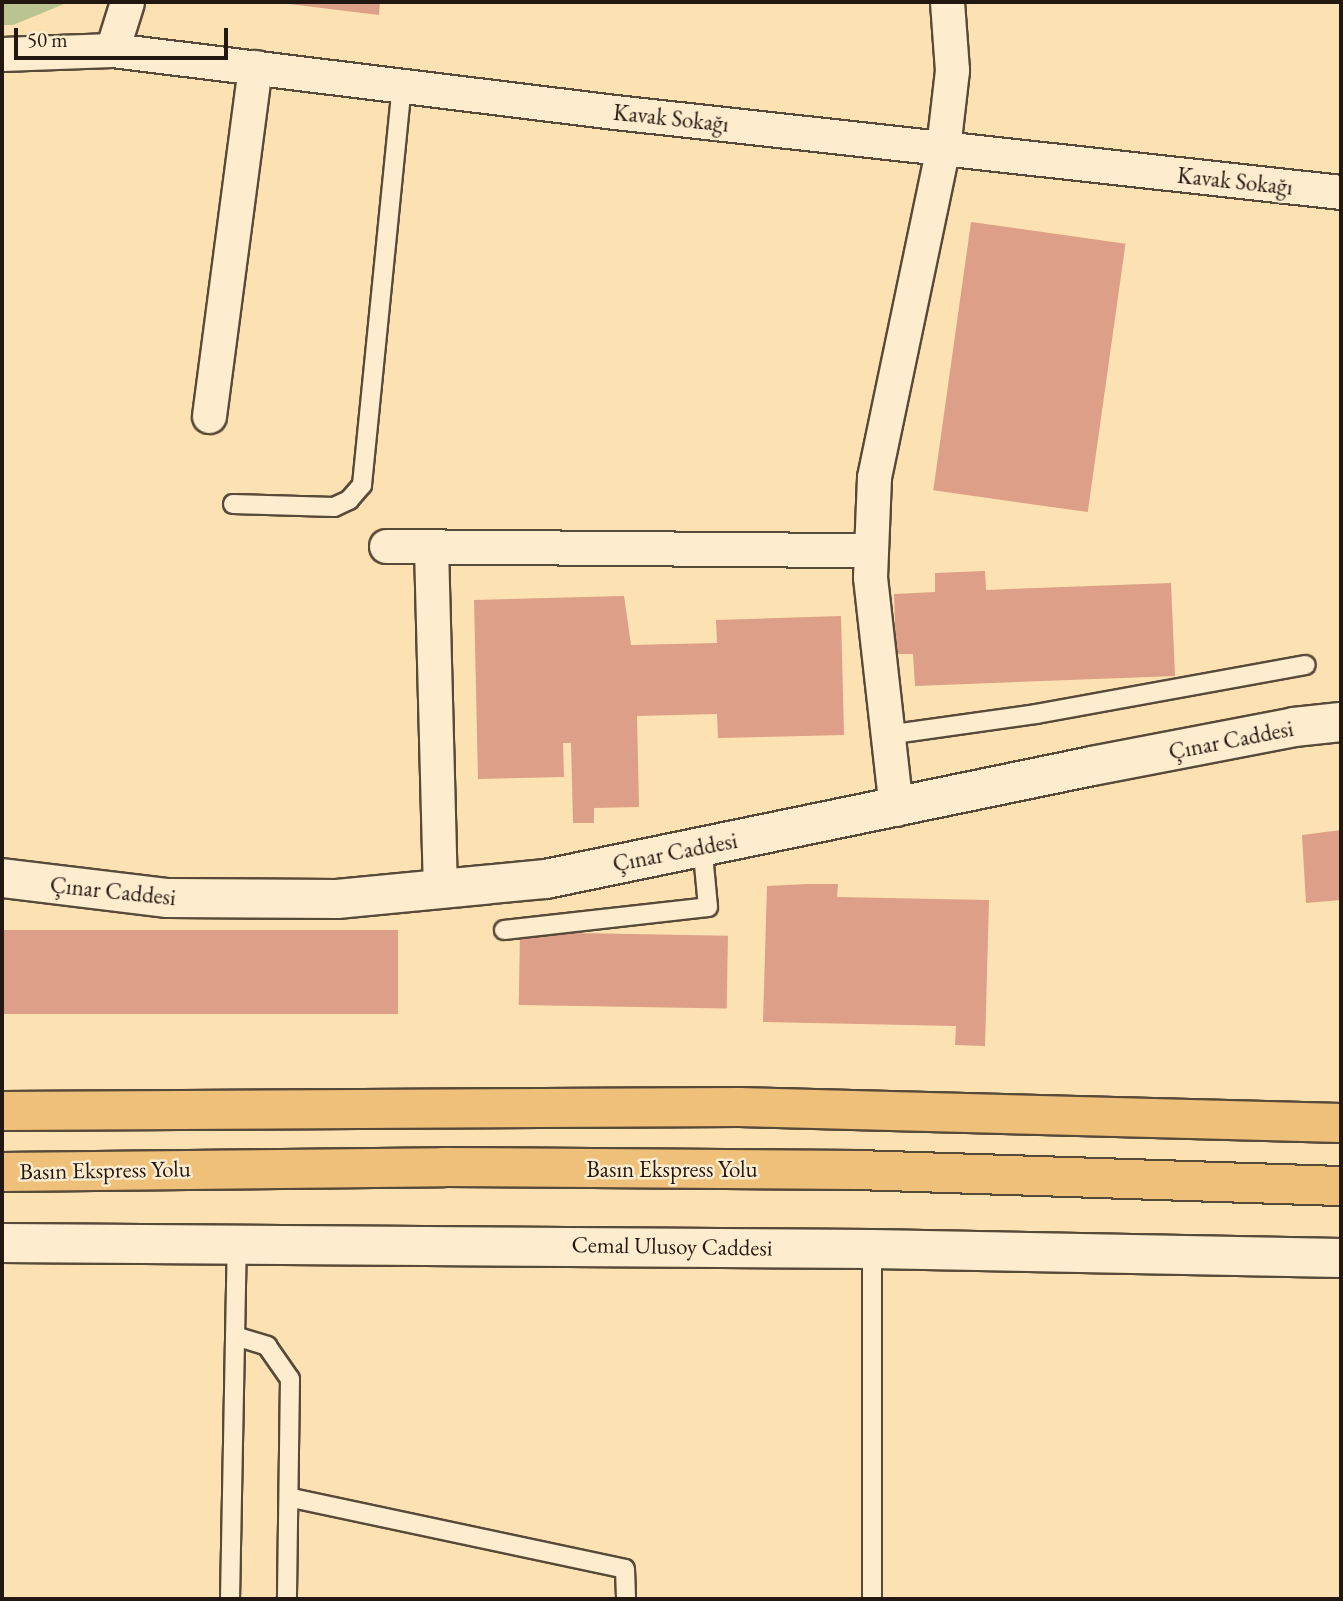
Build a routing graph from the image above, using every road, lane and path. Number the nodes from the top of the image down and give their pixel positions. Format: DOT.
graph roads {
  1 [pos="127,2"];
  2 [pos="947,2"];
  3 [pos="112,50"];
  4 [pos="2,54"];
  5 [pos="255,67"];
  6 [pos="402,86"];
  7 [pos="943,148"];
  8 [pos="1341,192"];
  9 [pos="209,416"];
  10 [pos="233,505"];
  11 [pos="386,547"];
  12 [pos="431,547"];
  13 [pos="871,550"];
  14 [pos="1306,665"];
  15 [pos="1341,722"];
  16 [pos="887,735"];
  17 [pos="895,809"];
  18 [pos="702,844"];
  19 [pos="2,878"];
  20 [pos="440,889"];
  21 [pos="504,930"];
  22 [pos="2,1111"];
  23 [pos="1341,1123"];
  24 [pos="2,1172"];
  25 [pos="1341,1186"];
  26 [pos="237,1242"];
  27 [pos="2,1243"];
  28 [pos="872,1249"];
  29 [pos="1341,1258"];
  30 [pos="235,1336"];
  31 [pos="292,1498"];
  32 [pos="230,1599"];
  33 [pos="287,1599"];
  34 [pos="626,1599"];
  35 [pos="872,1599"];
  1 -- 3 [label="street"];
  2 -- 7 [label="street"];
  3 -- 4 [label="street, Kavak Sokağı"];
  3 -- 5 [label="street, Kavak Sokağı"];
  5 -- 6 [label="street, Kavak Sokağı"];
  5 -- 9 [label="street"];
  6 -- 7 [label="street, Kavak Sokağı"];
  6 -- 10 [label="lane"];
  7 -- 8 [label="street, Kavak Sokağı"];
  7 -- 13 [label="street"];
  11 -- 12 [label="street"];
  12 -- 13 [label="street"];
  12 -- 20 [label="street"];
  13 -- 16 [label="street"];
  14 -- 16 [label="lane"];
  15 -- 17 [label="main road, Çınar Caddesi"];
  16 -- 17 [label="street"];
  17 -- 18 [label="main road, Çınar Caddesi"];
  18 -- 20 [label="main road, Çınar Caddesi"];
  18 -- 21 [label="lane"];
  19 -- 20 [label="main road, Çınar Caddesi"];
  22 -- 23 [label="highway"];
  24 -- 25 [label="highway, Basın Ekspress Yolu"];
  26 -- 27 [label="main road, Cemal Ulusoy Caddesi"];
  26 -- 28 [label="main road, Cemal Ulusoy Caddesi"];
  26 -- 30 [label="lane"];
  28 -- 29 [label="main road, Cemal Ulusoy Caddesi"];
  28 -- 35 [label="lane"];
  30 -- 31 [label="lane"];
  30 -- 32 [label="lane"];
  31 -- 33 [label="lane"];
  31 -- 34 [label="lane"];
}
